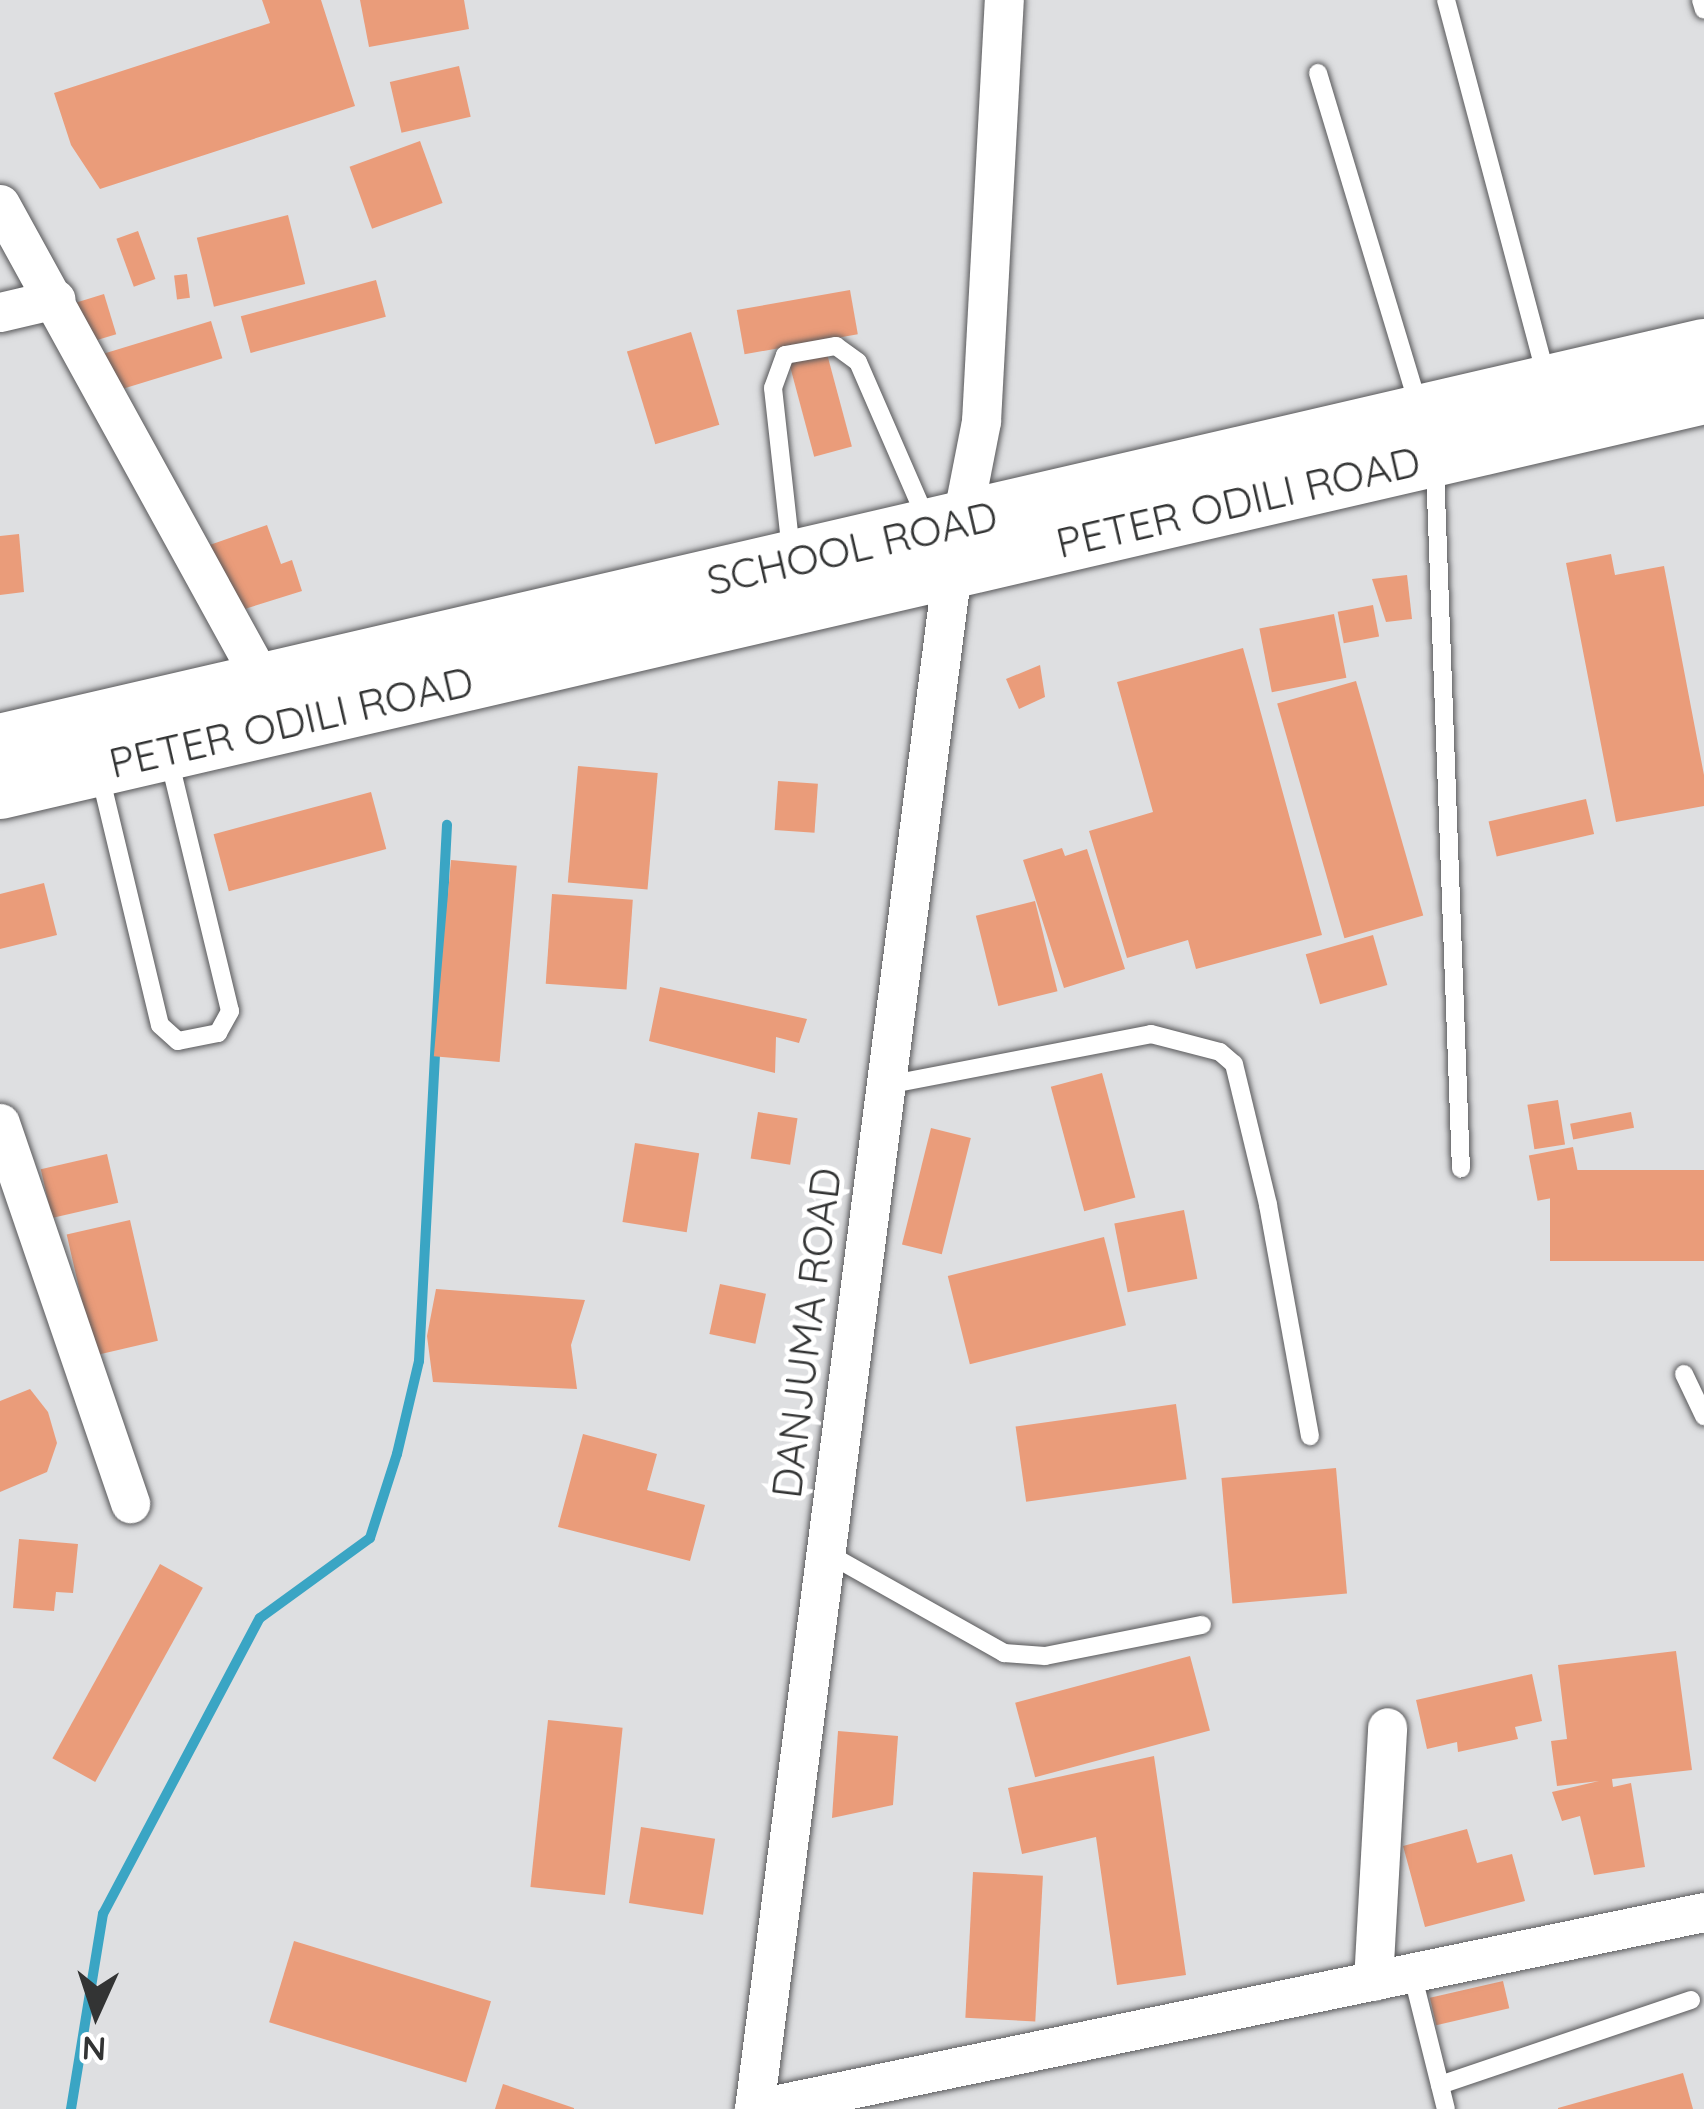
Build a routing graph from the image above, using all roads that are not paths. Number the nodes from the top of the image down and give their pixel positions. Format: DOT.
graph roads {
  1 [pos="1004,0"];
  2 [pos="1446,0"];
  3 [pos="1701,0"];
  4 [pos="1704,10"];
  5 [pos="1318,73"];
  6 [pos="0,204"];
  7 [pos="56,299"];
  8 [pos="0,312"];
  9 [pos="1704,349"];
  10 [pos="1549,387"];
  11 [pos="1704,394"];
  12 [pos="1428,436"];
  13 [pos="947,540"];
  14 [pos="793,562"];
  15 [pos="264,684"];
  16 [pos="0,744"];
  17 [pos="166,751"];
  18 [pos="98,766"];
  19 [pos="0,789"];
  20 [pos="887,1085"];
  21 [pos="0,1123"];
  22 [pos="1461,1169"];
  23 [pos="1684,1373"];
  24 [pos="1704,1416"];
  25 [pos="1310,1436"];
  26 [pos="130,1504"];
  27 [pos="825,1552"];
  28 [pos="1202,1625"];
  29 [pos="1387,1727"];
  30 [pos="1704,1912"];
  31 [pos="1412,1973"];
  32 [pos="1373,1981"];
  33 [pos="1691,2000"];
  34 [pos="1440,2085"];
  35 [pos="754,2109"];
  36 [pos="1446,2109"];
  1 -- 13 [label="street, DANJUMA ROAD"];
  2 -- 10 [label="lane"];
  3 -- 4 [label="lane"];
  5 -- 12 [label="lane"];
  6 -- 7 [label="street"];
  7 -- 8 [label="street"];
  7 -- 15 [label="street"];
  9 -- 10 [label="main road, SCHOOL ROAD"];
  10 -- 12 [label="main road, SCHOOL ROAD"];
  11 -- 12 [label="main road, PETER ODILI ROAD"];
  12 -- 13 [label="main road, SCHOOL ROAD"];
  12 -- 22 [label="lane"];
  13 -- 14 [label="main road, SCHOOL ROAD"];
  13 -- 14 [label="lane"];
  13 -- 17 [label="main road, PETER ODILI ROAD"];
  13 -- 20 [label="street, DANJUMA ROAD"];
  14 -- 15 [label="main road, SCHOOL ROAD"];
  15 -- 16 [label="main road, SCHOOL ROAD"];
  17 -- 18 [label="main road, PETER ODILI ROAD"];
  17 -- 18 [label="lane"];
  18 -- 19 [label="main road, PETER ODILI ROAD"];
  20 -- 25 [label="lane"];
  20 -- 27 [label="street, DANJUMA ROAD"];
  21 -- 26 [label="street"];
  23 -- 24 [label="lane"];
  27 -- 28 [label="lane"];
  27 -- 35 [label="street, DANJUMA ROAD"];
  29 -- 32 [label="street"];
  30 -- 31 [label="street"];
  31 -- 32 [label="street"];
  31 -- 34 [label="lane"];
  32 -- 35 [label="street"];
  33 -- 34 [label="lane"];
  34 -- 36 [label="lane"];
}
